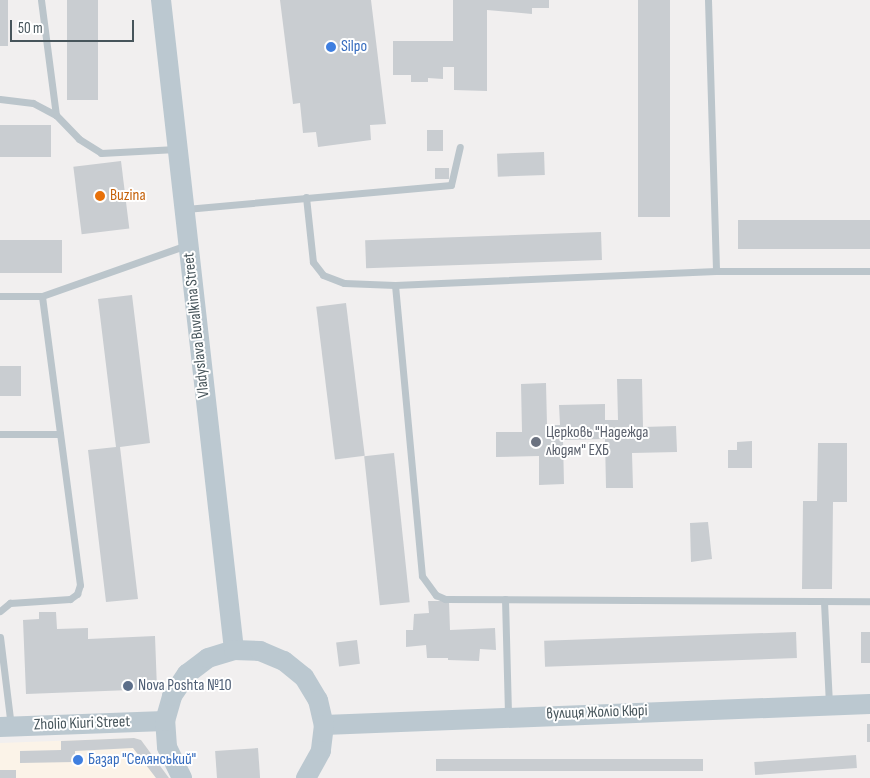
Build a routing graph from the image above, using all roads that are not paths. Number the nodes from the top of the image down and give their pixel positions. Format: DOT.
graph roads {
  1 [pos="41,0"];
  2 [pos="161,0"];
  3 [pos="708,0"];
  4 [pos="0,99"];
  5 [pos="56,115"];
  6 [pos="460,147"];
  7 [pos="177,149"];
  8 [pos="306,197"];
  9 [pos="183,210"];
  10 [pos="188,245"];
  11 [pos="716,271"];
  12 [pos="870,271"];
  13 [pos="395,285"];
  14 [pos="0,296"];
  15 [pos="42,296"];
  16 [pos="0,434"];
  17 [pos="60,434"];
  18 [pos="505,599"];
  19 [pos="870,601"];
  20 [pos="824,602"];
  21 [pos="0,611"];
  22 [pos="0,638"];
  23 [pos="234,650"];
  24 [pos="829,704"];
  25 [pos="870,704"];
  26 [pos="508,716"];
  27 [pos="165,721"];
  28 [pos="324,725"];
  29 [pos="6,727"];
  30 [pos="182,778"];
  31 [pos="306,778"];
  1 -- 5 [label="lane"];
  2 -- 7 [label="street, Vladyslava Buvalkina Street"];
  3 -- 11 [label="lane"];
  4 -- 5 [label="lane"];
  5 -- 7 [label="lane"];
  6 -- 8 [label="lane"];
  7 -- 9 [label="street, Vladyslava Buvalkina Street"];
  8 -- 9 [label="lane"];
  8 -- 13 [label="lane"];
  9 -- 10 [label="street, Vladyslava Buvalkina Street"];
  10 -- 15 [label="lane"];
  10 -- 23 [label="street, Vladyslava Buvalkina Street"];
  11 -- 12 [label="lane"];
  11 -- 13 [label="lane"];
  13 -- 18 [label="lane"];
  14 -- 15 [label="lane"];
  15 -- 17 [label="lane"];
  16 -- 17 [label="lane"];
  17 -- 21 [label="lane"];
  18 -- 20 [label="lane"];
  18 -- 26 [label="lane"];
  19 -- 20 [label="lane"];
  20 -- 24 [label="lane"];
  22 -- 29 [label="lane"];
  23 -- 27 [label="street"];
  23 -- 28 [label="street"];
  24 -- 25 [label="street, вулиця Жоліо Кюрі"];
  24 -- 26 [label="street, вулиця Жоліо Кюрі"];
  26 -- 28 [label="street, вулиця Жоліо Кюрі"];
  27 -- 29 [label="street, Zholio Kiuri Street"];
  27 -- 30 [label="street"];
  28 -- 31 [label="street"];
}
